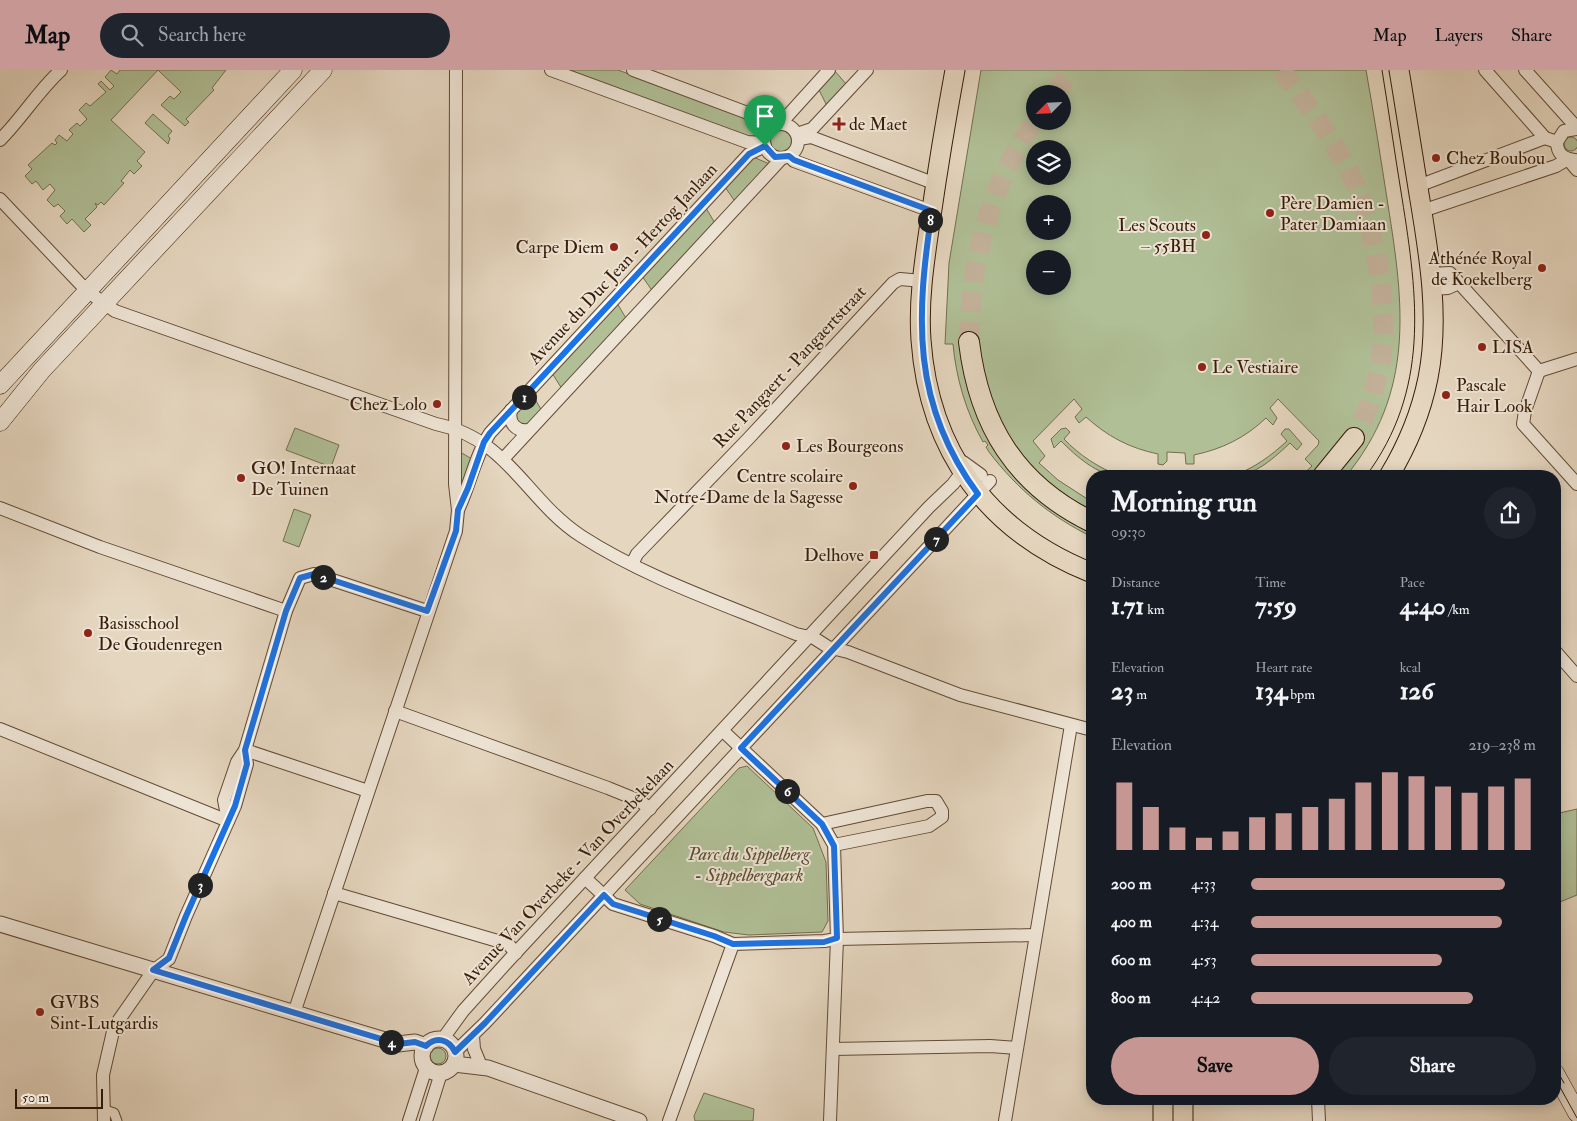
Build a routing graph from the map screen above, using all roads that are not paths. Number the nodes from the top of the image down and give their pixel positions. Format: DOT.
graph roads {
  1 [pos="61,70"];
  2 [pos="293,70"];
  3 [pos="323,70"];
  4 [pos="456,70"];
  5 [pos="551,70"];
  6 [pos="633,70"];
  7 [pos="829,70"];
  8 [pos="867,70"];
  9 [pos="955,70"];
  10 [pos="1399,70"];
  11 [pos="1485,70"];
  12 [pos="1524,70"];
  13 [pos="777,124"];
  14 [pos="1577,128"];
  15 [pos="798,136"];
  16 [pos="0,140"];
  17 [pos="1551,140"];
  18 [pos="765,145"];
  19 [pos="786,157"];
  20 [pos="1572,159"];
  21 [pos="1577,170"];
  22 [pos="936,184"];
  23 [pos="1418,186"];
  24 [pos="0,200"];
  25 [pos="932,211"];
  26 [pos="1422,211"];
  27 [pos="922,281"];
  28 [pos="1431,282"];
  29 [pos="87,291"];
  30 [pos="105,304"];
  31 [pos="969,342"];
  32 [pos="1577,359"];
  33 [pos="1539,371"];
  34 [pos="0,385"];
  35 [pos="511,410"];
  36 [pos="0,422"];
  37 [pos="455,428"];
  38 [pos="529,430"];
  39 [pos="1354,438"];
  40 [pos="484,442"];
  41 [pos="504,458"];
  42 [pos="965,470"];
  43 [pos="1328,470"];
  44 [pos="1396,470"];
  45 [pos="983,483"];
  46 [pos="1577,484"];
  47 [pos="0,508"];
  48 [pos="458,510"];
  49 [pos="1086,519"];
  50 [pos="632,564"];
  51 [pos="1086,571"];
  52 [pos="286,611"];
  53 [pos="427,611"];
  54 [pos="808,637"];
  55 [pos="835,648"];
  56 [pos="1561,657"];
  57 [pos="1577,676"];
  58 [pos="395,711"];
  59 [pos="1071,725"];
  60 [pos="0,729"];
  61 [pos="1086,729"];
  62 [pos="723,731"];
  63 [pos="741,748"];
  64 [pos="245,750"];
  65 [pos="368,791"];
  66 [pos="650,809"];
  67 [pos="228,821"];
  68 [pos="822,824"];
  69 [pos="834,846"];
  70 [pos="585,878"];
  71 [pos="334,893"];
  72 [pos="604,895"];
  73 [pos="0,924"];
  74 [pos="1035,936"];
  75 [pos="837,938"];
  76 [pos="733,944"];
  77 [pos="516,953"];
  78 [pos="153,970"];
  79 [pos="294,1013"];
  80 [pos="473,1036"];
  81 [pos="442,1040"];
  82 [pos="1017,1048"];
  83 [pos="833,1049"];
  84 [pos="424,1057"];
  85 [pos="454,1058"];
  86 [pos="484,1065"];
  87 [pos="441,1073"];
  88 [pos="1561,1084"];
  89 [pos="1163,1105"];
  90 [pos="1183,1105"];
  91 [pos="1318,1105"];
  92 [pos="1577,1113"];
  93 [pos="104,1116"];
  94 [pos="117,1121"];
  95 [pos="409,1121"];
  96 [pos="426,1121"];
  97 [pos="639,1121"];
  98 [pos="670,1121"];
  99 [pos="830,1121"];
  100 [pos="1005,1121"];
  101 [pos="1163,1121"];
  102 [pos="1183,1121"];
  103 [pos="1318,1121"];
  1 -- 16 [label="street"];
  2 -- 29 [label="main road"];
  3 -- 30 [label="main road"];
  4 -- 37 [label="street"];
  5 -- 18 [label="street"];
  6 -- 13 [label="street"];
  7 -- 13 [label="street"];
  8 -- 15 [label="street"];
  9 -- 22 [label="main road"];
  10 -- 23 [label="main road"];
  11 -- 17 [label="street"];
  12 -- 14 [label="street"];
  13 -- 15 [label="street"];
  13 -- 18 [label="street"];
  14 -- 17 [label="street"];
  15 -- 19 [label="street"];
  15 -- 22 [label="street"];
  17 -- 20 [label="street"];
  17 -- 23 [label="street"];
  18 -- 19 [label="street"];
  18 -- 35 [label="street, Avenue du Duc Jean - Hertog Janlaan"];
  19 -- 25 [label="street"];
  19 -- 38 [label="street"];
  20 -- 21 [label="street"];
  20 -- 26 [label="street"];
  22 -- 25 [label="main road"];
  23 -- 26 [label="main road"];
  24 -- 29 [label="street"];
  25 -- 27 [label="main road"];
  26 -- 28 [label="main road"];
  27 -- 42 [label="main road"];
  27 -- 50 [label="street, Rue Pangaert - Pangaertstraat"];
  28 -- 33 [label="street"];
  28 -- 44 [label="main road"];
  29 -- 30 [label="street"];
  29 -- 34 [label="main road"];
  30 -- 36 [label="main road"];
  30 -- 37 [label="street"];
  31 -- 49 [label="highway"];
  32 -- 33 [label="street"];
  33 -- 46 [label="street"];
  35 -- 38 [label="street"];
  35 -- 40 [label="street, Avenue du Duc Jean - Hertog Janlaan"];
  37 -- 40 [label="street"];
  37 -- 48 [label="street"];
  38 -- 41 [label="street"];
  39 -- 43 [label="highway"];
  40 -- 41 [label="street"];
  40 -- 48 [label="street"];
  41 -- 50 [label="street"];
  42 -- 45 [label="main road"];
  42 -- 54 [label="street, Avenue Van Overbeke - Van Overbekelaan"];
  45 -- 51 [label="main road"];
  45 -- 55 [label="street"];
  47 -- 52 [label="street"];
  48 -- 53 [label="street"];
  50 -- 54 [label="street"];
  52 -- 53 [label="street"];
  52 -- 64 [label="street"];
  53 -- 58 [label="street"];
  54 -- 55 [label="street"];
  54 -- 62 [label="street, Avenue Van Overbeke - Van Overbekelaan"];
  55 -- 59 [label="street"];
  55 -- 63 [label="street"];
  56 -- 57 [label="street"];
  58 -- 65 [label="street"];
  58 -- 66 [label="street"];
  59 -- 61 [label="street"];
  59 -- 74 [label="street"];
  60 -- 67 [label="street"];
  62 -- 63 [label="street"];
  62 -- 66 [label="street, Avenue Van Overbeke - Van Overbekelaan"];
  63 -- 68 [label="street"];
  63 -- 72 [label="street"];
  64 -- 65 [label="street"];
  64 -- 67 [label="street"];
  65 -- 71 [label="street"];
  66 -- 70 [label="street, Avenue Van Overbeke - Van Overbekelaan"];
  67 -- 78 [label="street"];
  68 -- 69 [label="street"];
  68 -- 69 [label="street"];
  69 -- 75 [label="street"];
  70 -- 72 [label="street"];
  70 -- 77 [label="street, Avenue Van Overbeke - Van Overbekelaan"];
  71 -- 77 [label="street"];
  71 -- 79 [label="street"];
  72 -- 76 [label="street"];
  72 -- 80 [label="street"];
  73 -- 78 [label="street"];
  74 -- 75 [label="street"];
  74 -- 82 [label="street"];
  75 -- 76 [label="street"];
  75 -- 83 [label="street"];
  76 -- 98 [label="street"];
  77 -- 81 [label="street, Avenue Van Overbeke - Van Overbekelaan"];
  78 -- 79 [label="street"];
  78 -- 93 [label="street"];
  79 -- 84 [label="street"];
  80 -- 85 [label="street"];
  80 -- 86 [label="street"];
  81 -- 84 [label="street"];
  81 -- 85 [label="street"];
  82 -- 83 [label="street"];
  82 -- 100 [label="street"];
  83 -- 99 [label="street"];
  84 -- 87 [label="street"];
  84 -- 95 [label="street"];
  85 -- 86 [label="street"];
  85 -- 87 [label="street"];
  86 -- 97 [label="street"];
  87 -- 96 [label="street"];
  88 -- 92 [label="main road"];
  89 -- 101 [label="main road"];
  90 -- 102 [label="main road"];
  91 -- 103 [label="street"];
  93 -- 94 [label="street"];
}
